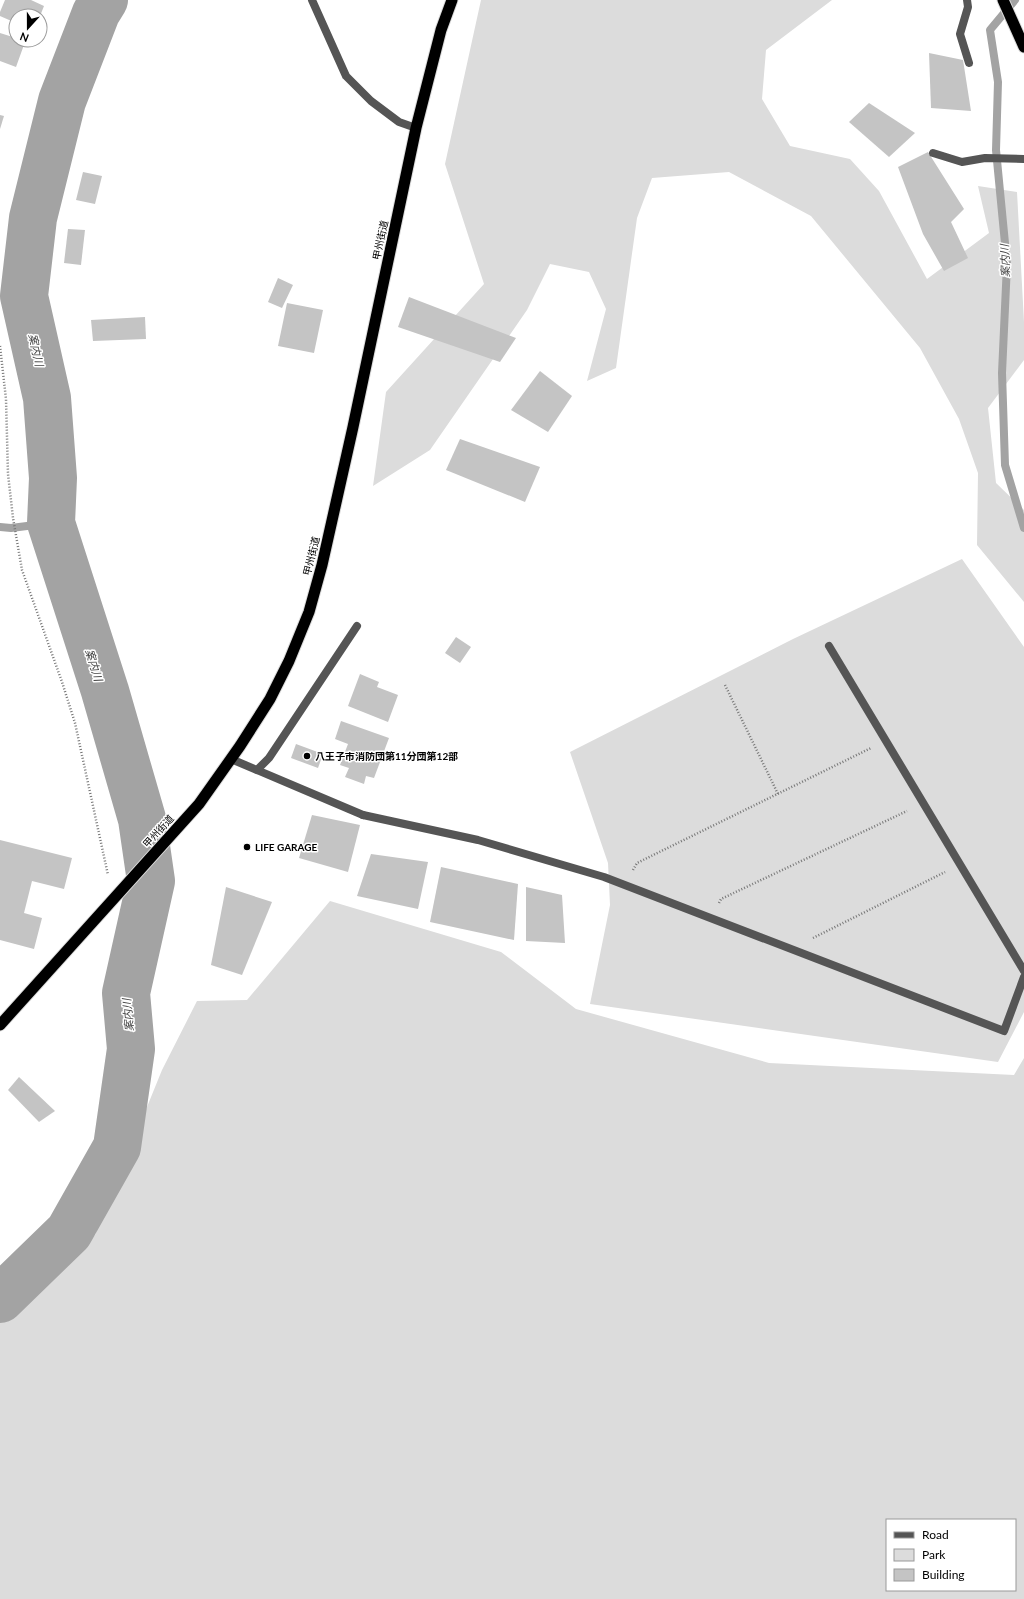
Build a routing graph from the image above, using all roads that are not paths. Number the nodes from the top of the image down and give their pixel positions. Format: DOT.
graph roads {
  1 [pos="312,0"];
  2 [pos="452,0"];
  3 [pos="967,0"];
  4 [pos="1003,0"];
  5 [pos="1024,47"];
  6 [pos="970,63"];
  7 [pos="416,128"];
  8 [pos="933,153"];
  9 [pos="1020,159"];
  10 [pos="357,626"];
  11 [pos="829,646"];
  12 [pos="231,759"];
  13 [pos="256,770"];
  14 [pos="1024,971"];
  15 [pos="1024,977"];
  16 [pos="0,1025"];
  1 -- 7 [label="street"];
  2 -- 7 [label="highway, 甲州街道"];
  3 -- 6 [label="street"];
  4 -- 5 [label="highway"];
  7 -- 12 [label="highway, 甲州街道"];
  8 -- 9 [label="street"];
  10 -- 13 [label="street"];
  11 -- 14 [label="street"];
  12 -- 13 [label="street"];
  12 -- 16 [label="highway, 甲州街道"];
  13 -- 15 [label="street"];
}
